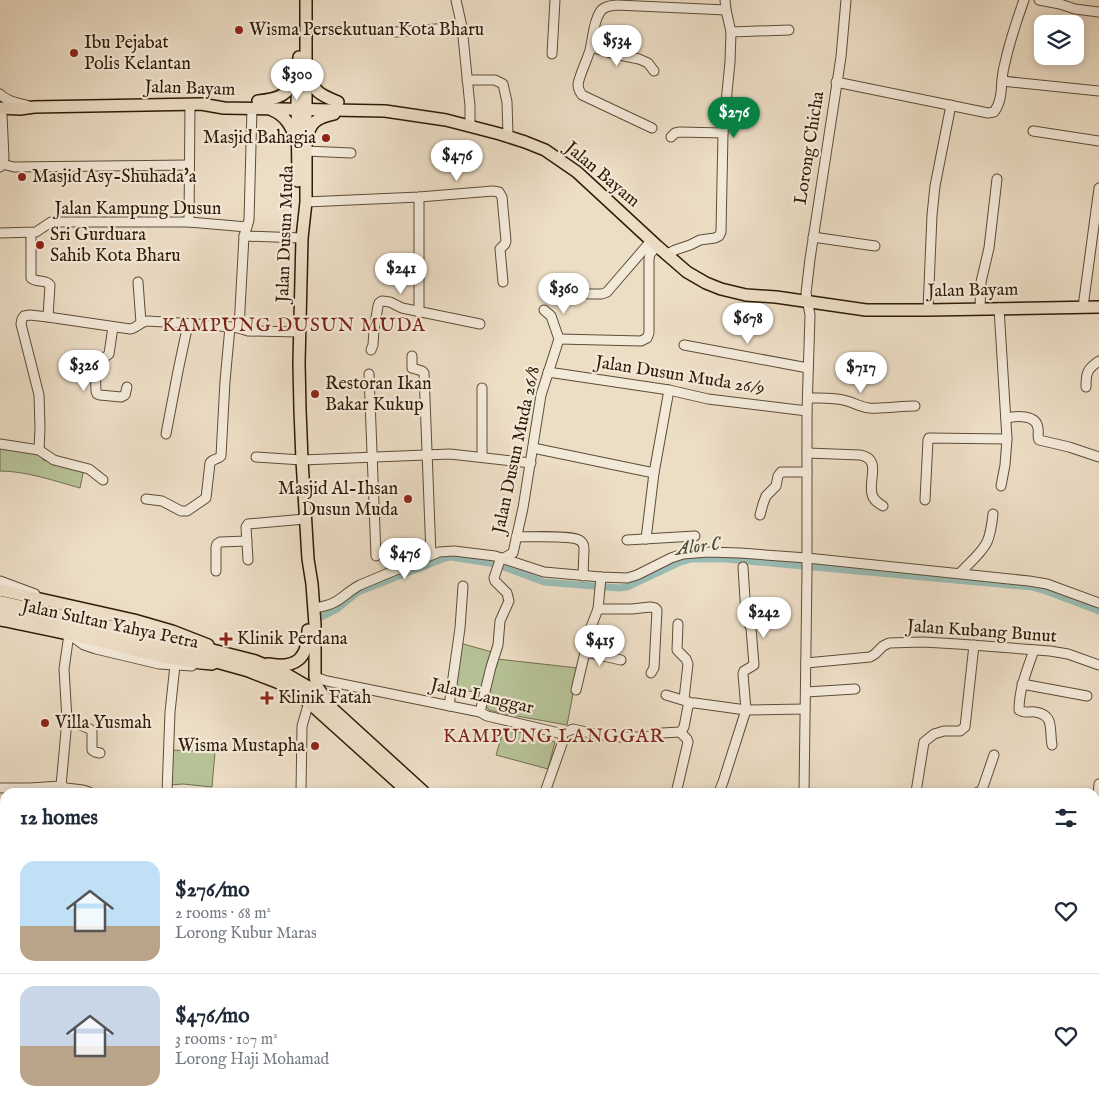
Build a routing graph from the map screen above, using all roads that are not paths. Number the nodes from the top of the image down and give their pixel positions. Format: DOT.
graph roads {
  1 [pos="298,0"];
  2 [pos="306,0"];
  3 [pos="456,0"];
  4 [pos="554,0"];
  5 [pos="846,0"];
  6 [pos="1024,0"];
  7 [pos="1039,0"];
  8 [pos="617,3"];
  9 [pos="725,5"];
  10 [pos="1099,12"];
  11 [pos="462,27"];
  12 [pos="789,30"];
  13 [pos="396,32"];
  14 [pos="731,32"];
  15 [pos="591,47"];
  16 [pos="552,54"];
  17 [pos="302,61"];
  18 [pos="654,71"];
  19 [pos="467,80"];
  20 [pos="1002,81"];
  21 [pos="836,82"];
  22 [pos="1099,91"];
  23 [pos="0,94"];
  24 [pos="338,102"];
  25 [pos="196,104"];
  26 [pos="255,105"];
  27 [pos="302,105"];
  28 [pos="951,105"];
  29 [pos="34,107"];
  30 [pos="0,109"];
  31 [pos="268,109"];
  32 [pos="350,110"];
  33 [pos="446,120"];
  34 [pos="470,126"];
  35 [pos="652,128"];
  36 [pos="1033,131"];
  37 [pos="723,133"];
  38 [pos="508,136"];
  39 [pos="671,137"];
  40 [pos="1099,141"];
  41 [pos="304,147"];
  42 [pos="351,153"];
  43 [pos="189,165"];
  44 [pos="1,166"];
  45 [pos="997,179"];
  46 [pos="1099,188"];
  47 [pos="419,197"];
  48 [pos="306,202"];
  49 [pos="189,222"];
  50 [pos="247,227"];
  51 [pos="31,232"];
  52 [pos="1096,232"];
  53 [pos="0,233"];
  54 [pos="244,236"];
  55 [pos="813,237"];
  56 [pos="302,238"];
  57 [pos="654,244"];
  58 [pos="875,246"];
  59 [pos="666,255"];
  60 [pos="138,282"];
  61 [pos="503,282"];
  62 [pos="589,294"];
  63 [pos="808,305"];
  64 [pos="1083,307"];
  65 [pos="1099,307"];
  66 [pos="999,308"];
  67 [pos="980,309"];
  68 [pos="544,310"];
  69 [pos="928,310"];
  70 [pos="419,312"];
  71 [pos="48,317"];
  72 [pos="141,323"];
  73 [pos="188,324"];
  74 [pos="480,324"];
  75 [pos="113,327"];
  76 [pos="230,327"];
  77 [pos="240,328"];
  78 [pos="300,332"];
  79 [pos="559,339"];
  80 [pos="684,345"];
  81 [pos="371,350"];
  82 [pos="412,356"];
  83 [pos="1099,361"];
  84 [pos="808,368"];
  85 [pos="548,372"];
  86 [pos="369,374"];
  87 [pos="127,387"];
  88 [pos="482,388"];
  89 [pos="1086,388"];
  90 [pos="669,390"];
  91 [pos="808,398"];
  92 [pos="915,406"];
  93 [pos="808,411"];
  94 [pos="1006,418"];
  95 [pos="166,434"];
  96 [pos="1007,439"];
  97 [pos="0,444"];
  98 [pos="533,448"];
  99 [pos="39,450"];
  100 [pos="808,453"];
  101 [pos="427,455"];
  102 [pos="372,457"];
  103 [pos="482,457"];
  104 [pos="1099,457"];
  105 [pos="256,458"];
  106 [pos="302,460"];
  107 [pos="531,463"];
  108 [pos="808,472"];
  109 [pos="654,473"];
  110 [pos="104,480"];
  111 [pos="1001,486"];
  112 [pos="146,499"];
  113 [pos="925,500"];
  114 [pos="883,506"];
  115 [pos="993,514"];
  116 [pos="760,515"];
  117 [pos="306,519"];
  118 [pos="695,536"];
  119 [pos="516,537"];
  120 [pos="646,539"];
  121 [pos="627,540"];
  122 [pos="247,541"];
  123 [pos="431,555"];
  124 [pos="376,556"];
  125 [pos="501,559"];
  126 [pos="248,560"];
  127 [pos="308,560"];
  128 [pos="808,564"];
  129 [pos="743,567"];
  130 [pos="216,571"];
  131 [pos="960,573"];
  132 [pos="583,576"];
  133 [pos="600,579"];
  134 [pos="0,581"];
  135 [pos="463,586"];
  136 [pos="0,590"];
  137 [pos="50,601"];
  138 [pos="0,602"];
  139 [pos="1099,603"];
  140 [pos="314,608"];
  141 [pos="598,609"];
  142 [pos="0,610"];
  143 [pos="0,620"];
  144 [pos="678,624"];
  145 [pos="69,634"];
  146 [pos="165,643"];
  147 [pos="974,645"];
  148 [pos="1034,650"];
  149 [pos="585,652"];
  150 [pos="250,660"];
  151 [pos="621,660"];
  152 [pos="806,663"];
  153 [pos="175,665"];
  154 [pos="222,665"];
  155 [pos="1099,665"];
  156 [pos="651,673"];
  157 [pos="315,677"];
  158 [pos="333,682"];
  159 [pos="1022,684"];
  160 [pos="855,689"];
  161 [pos="576,690"];
  162 [pos="806,692"];
  163 [pos="666,695"];
  164 [pos="1086,696"];
  165 [pos="326,700"];
  166 [pos="688,701"];
  167 [pos="309,702"];
  168 [pos="449,706"];
  169 [pos="806,709"];
  170 [pos="746,710"];
  171 [pos="480,712"];
  172 [pos="337,714"];
  173 [pos="67,720"];
  174 [pos="680,732"];
  175 [pos="561,734"];
  176 [pos="1052,744"];
  177 [pos="100,752"];
  178 [pos="994,755"];
  179 [pos="61,786"];
  180 [pos="46,788"];
  181 [pos="66,788"];
  182 [pos="167,788"];
  183 [pos="301,788"];
  184 [pos="405,788"];
  185 [pos="419,788"];
  186 [pos="546,788"];
  187 [pos="677,788"];
  188 [pos="721,788"];
  189 [pos="804,788"];
  190 [pos="917,788"];
  191 [pos="982,788"];
  1 -- 17 [label="main road"];
  2 -- 17 [label="main road"];
  3 -- 11 [label="street"];
  4 -- 16 [label="street"];
  5 -- 21 [label="street, Lorong Chicha"];
  6 -- 20 [label="street"];
  7 -- 10 [label="street"];
  8 -- 9 [label="street"];
  8 -- 15 [label="street"];
  9 -- 14 [label="street"];
  11 -- 13 [label="street"];
  11 -- 19 [label="street"];
  12 -- 14 [label="street"];
  14 -- 37 [label="street"];
  15 -- 18 [label="street"];
  15 -- 35 [label="street"];
  17 -- 24 [label="main road"];
  17 -- 26 [label="main road"];
  17 -- 27 [label="main road"];
  19 -- 34 [label="street"];
  19 -- 38 [label="street"];
  20 -- 22 [label="street"];
  20 -- 28 [label="street"];
  21 -- 28 [label="street"];
  21 -- 55 [label="street, Lorong Chicha"];
  23 -- 29 [label="street, Jalan Bayam"];
  24 -- 27 [label="main road"];
  24 -- 33 [label="main road"];
  25 -- 26 [label="main road, Jalan Bayam"];
  25 -- 29 [label="main road, Jalan Bayam"];
  25 -- 43 [label="street"];
  26 -- 27 [label="main road"];
  26 -- 31 [label="main road, Jalan Bayam"];
  26 -- 50 [label="street"];
  27 -- 31 [label="main road, Jalan Bayam"];
  27 -- 32 [label="main road, Jalan Bayam"];
  27 -- 41 [label="main road"];
  28 -- 69 [label="street"];
  29 -- 30 [label="main road, Jalan Bayam"];
  30 -- 44 [label="street"];
  31 -- 41 [label="main road"];
  32 -- 33 [label="main road, Jalan Bayam"];
  32 -- 41 [label="main road"];
  33 -- 34 [label="main road, Jalan Bayam"];
  34 -- 38 [label="main road, Jalan Bayam"];
  36 -- 40 [label="street"];
  37 -- 39 [label="street"];
  37 -- 59 [label="street"];
  38 -- 57 [label="main road, Jalan Bayam"];
  41 -- 42 [label="street"];
  41 -- 48 [label="main road, Jalan Dusun Muda"];
  41 -- 56 [label="main road"];
  43 -- 44 [label="street"];
  43 -- 49 [label="street"];
  45 -- 67 [label="street"];
  46 -- 52 [label="street"];
  47 -- 48 [label="street"];
  47 -- 61 [label="street"];
  47 -- 70 [label="street"];
  48 -- 56 [label="main road, Jalan Dusun Muda"];
  49 -- 50 [label="street, Jalan Kampung Dusun"];
  49 -- 51 [label="street, Jalan Kampung Dusun"];
  50 -- 54 [label="street"];
  51 -- 53 [label="street, Jalan Kampung Dusun"];
  51 -- 71 [label="street"];
  52 -- 64 [label="street"];
  54 -- 56 [label="street"];
  54 -- 77 [label="street"];
  55 -- 58 [label="street"];
  55 -- 63 [label="street, Lorong Chicha"];
  56 -- 78 [label="main road, Jalan Dusun Muda"];
  57 -- 59 [label="main road, Jalan Bayam"];
  57 -- 62 [label="street"];
  57 -- 79 [label="street"];
  59 -- 63 [label="main road, Jalan Bayam"];
  60 -- 72 [label="street"];
  63 -- 69 [label="main road, Jalan Bayam"];
  63 -- 84 [label="street, Lorong Chicha"];
  64 -- 65 [label="main road, Jalan Bayam"];
  64 -- 66 [label="main road, Jalan Bayam"];
  66 -- 67 [label="main road, Jalan Bayam"];
  66 -- 94 [label="street"];
  67 -- 69 [label="main road, Jalan Bayam"];
  68 -- 79 [label="street"];
  70 -- 74 [label="street"];
  70 -- 81 [label="street"];
  71 -- 75 [label="street"];
  71 -- 99 [label="street"];
  72 -- 73 [label="street"];
  72 -- 75 [label="street"];
  73 -- 76 [label="street"];
  73 -- 95 [label="street"];
  75 -- 87 [label="street"];
  76 -- 77 [label="street"];
  76 -- 112 [label="street"];
  77 -- 78 [label="street"];
  78 -- 106 [label="main road, Jalan Dusun Muda"];
  79 -- 85 [label="street, Jalan Dusun Muda 26/8"];
  80 -- 84 [label="street"];
  82 -- 101 [label="street"];
  83 -- 89 [label="street"];
  84 -- 91 [label="street, Lorong Chicha"];
  85 -- 90 [label="street, Jalan Dusun Muda 26/9"];
  85 -- 98 [label="street, Jalan Dusun Muda 26/8"];
  86 -- 102 [label="street"];
  88 -- 103 [label="street"];
  90 -- 93 [label="street, Jalan Dusun Muda 26/9"];
  90 -- 109 [label="street"];
  91 -- 92 [label="street"];
  91 -- 93 [label="street, Lorong Chicha"];
  93 -- 100 [label="street, Lorong Chicha"];
  94 -- 96 [label="street"];
  94 -- 104 [label="street"];
  96 -- 111 [label="street"];
  96 -- 113 [label="street"];
  97 -- 99 [label="street"];
  98 -- 107 [label="street, Jalan Dusun Muda 26/8"];
  98 -- 109 [label="street"];
  99 -- 110 [label="street"];
  100 -- 108 [label="street, Lorong Chicha"];
  100 -- 114 [label="street"];
  101 -- 102 [label="street"];
  101 -- 103 [label="street"];
  101 -- 123 [label="street"];
  102 -- 106 [label="street"];
  102 -- 124 [label="street"];
  103 -- 107 [label="street"];
  105 -- 106 [label="street"];
  106 -- 117 [label="main road, Jalan Dusun Muda"];
  107 -- 119 [label="street, Jalan Dusun Muda 26/8"];
  108 -- 116 [label="street"];
  108 -- 128 [label="street, Lorong Chicha"];
  109 -- 120 [label="street"];
  115 -- 131 [label="street"];
  117 -- 122 [label="street"];
  117 -- 127 [label="main road, Jalan Dusun Muda"];
  118 -- 120 [label="street"];
  119 -- 125 [label="street, Jalan Dusun Muda 26/8"];
  119 -- 132 [label="street"];
  120 -- 121 [label="street"];
  122 -- 126 [label="street"];
  122 -- 130 [label="street"];
  123 -- 125 [label="street"];
  123 -- 140 [label="street"];
  125 -- 132 [label="street"];
  125 -- 171 [label="street"];
  127 -- 140 [label="main road, Jalan Dusun Muda"];
  127 -- 150 [label="main road, Jalan Dusun Muda"];
  128 -- 131 [label="street"];
  128 -- 133 [label="street"];
  128 -- 152 [label="street, Lorong Chicha"];
  129 -- 170 [label="street"];
  131 -- 139 [label="street"];
  132 -- 133 [label="street"];
  133 -- 141 [label="street"];
  134 -- 137 [label="street"];
  135 -- 168 [label="street"];
  136 -- 137 [label="main road, Jalan Sultan Yahya Petra"];
  137 -- 150 [label="main road, Jalan Sultan Yahya Petra"];
  138 -- 146 [label="highway"];
  140 -- 157 [label="main road, Jalan Dusun Muda"];
  141 -- 149 [label="street"];
  141 -- 156 [label="street"];
  142 -- 146 [label="highway"];
  143 -- 145 [label="main road, Jalan Sultan Yahya Petra"];
  144 -- 166 [label="street"];
  145 -- 153 [label="street"];
  145 -- 154 [label="main road, Jalan Sultan Yahya Petra"];
  145 -- 173 [label="street"];
  146 -- 150 [label="highway"];
  146 -- 154 [label="highway"];
  147 -- 148 [label="street, Jalan Kubang Bunut"];
  147 -- 152 [label="street, Jalan Kubang Bunut"];
  147 -- 190 [label="street"];
  148 -- 155 [label="street, Jalan Kubang Bunut"];
  148 -- 159 [label="street"];
  149 -- 151 [label="street"];
  149 -- 161 [label="street"];
  150 -- 172 [label="highway, Jalan Sultan Yahya Petra"];
  152 -- 162 [label="street, Lorong Chicha"];
  153 -- 154 [label="street"];
  153 -- 182 [label="street"];
  154 -- 167 [label="highway, Jalan Sultan Yahya Petra"];
  157 -- 158 [label="street, Jalan Langgar"];
  157 -- 165 [label="main road, Jalan Dusun Muda"];
  158 -- 165 [label="street"];
  158 -- 168 [label="street, Jalan Langgar"];
  159 -- 164 [label="street"];
  159 -- 176 [label="street"];
  160 -- 162 [label="street"];
  162 -- 169 [label="street, Lorong Chicha"];
  163 -- 166 [label="street"];
  165 -- 172 [label="main road, Jalan Dusun Muda"];
  166 -- 170 [label="street"];
  166 -- 174 [label="street"];
  167 -- 183 [label="street"];
  167 -- 184 [label="highway, Jalan Sultan Yahya Petra"];
  168 -- 171 [label="street, Jalan Langgar"];
  169 -- 170 [label="street"];
  169 -- 189 [label="street, Lorong Chicha"];
  170 -- 188 [label="street"];
  171 -- 175 [label="street, Jalan Langgar"];
  172 -- 185 [label="highway, Jalan Sultan Yahya Petra"];
  173 -- 177 [label="street"];
  173 -- 179 [label="street"];
  174 -- 175 [label="street"];
  174 -- 187 [label="street"];
  175 -- 186 [label="street"];
  178 -- 191 [label="street"];
  179 -- 180 [label="street"];
  179 -- 181 [label="street"];
}
